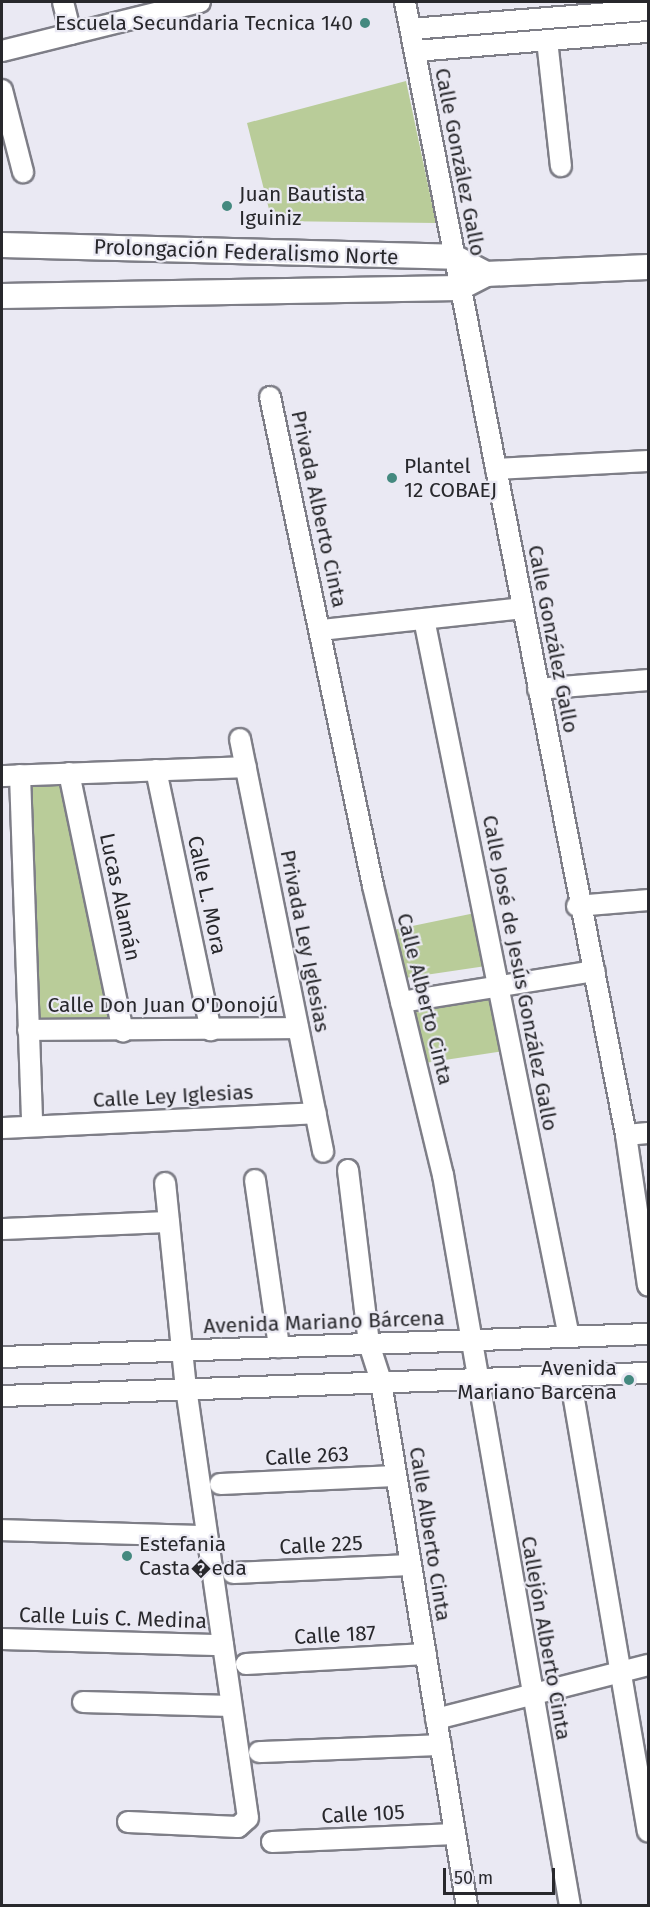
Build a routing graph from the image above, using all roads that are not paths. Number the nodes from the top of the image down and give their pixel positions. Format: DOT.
graph roads {
  1 [pos="63,2"];
  2 [pos="200,2"];
  3 [pos="405,2"];
  4 [pos="149,8"];
  5 [pos="648,10"];
  6 [pos="411,29"];
  7 [pos="648,32"];
  8 [pos="71,34"];
  9 [pos="547,40"];
  10 [pos="2,51"];
  11 [pos="415,51"];
  12 [pos="2,90"];
  13 [pos="561,166"];
  14 [pos="23,172"];
  15 [pos="2,245"];
  16 [pos="453,257"];
  17 [pos="648,267"];
  18 [pos="486,274"];
  19 [pos="459,288"];
  20 [pos="2,296"];
  21 [pos="270,398"];
  22 [pos="648,461"];
  23 [pos="496,469"];
  24 [pos="523,608"];
  25 [pos="424,619"];
  26 [pos="321,630"];
  27 [pos="648,680"];
  28 [pos="538,689"];
  29 [pos="240,739"];
  30 [pos="246,767"];
  31 [pos="156,770"];
  32 [pos="69,773"];
  33 [pos="11,776"];
  34 [pos="648,900"];
  35 [pos="577,906"];
  36 [pos="595,971"];
  37 [pos="499,986"];
  38 [pos="401,1002"];
  39 [pos="298,1028"];
  40 [pos="28,1030"];
  41 [pos="211,1030"];
  42 [pos="123,1031"];
  43 [pos="316,1113"];
  44 [pos="32,1126"];
  45 [pos="2,1128"];
  46 [pos="648,1133"];
  47 [pos="626,1135"];
  48 [pos="323,1152"];
  49 [pos="348,1170"];
  50 [pos="255,1180"];
  51 [pos="165,1183"];
  52 [pos="169,1222"];
  53 [pos="2,1229"];
  54 [pos="646,1251"];
  55 [pos="648,1286"];
  56 [pos="648,1334"];
  57 [pos="569,1337"];
  58 [pos="471,1341"];
  59 [pos="369,1344"];
  60 [pos="279,1347"];
  61 [pos="182,1351"];
  62 [pos="2,1357"];
  63 [pos="648,1373"];
  64 [pos="570,1376"];
  65 [pos="477,1379"];
  66 [pos="381,1382"];
  67 [pos="186,1389"];
  68 [pos="2,1396"];
  69 [pos="396,1476"];
  70 [pos="220,1484"];
  71 [pos="2,1530"];
  72 [pos="207,1536"];
  73 [pos="411,1565"];
  74 [pos="233,1573"];
  75 [pos="2,1639"];
  76 [pos="222,1645"];
  77 [pos="426,1654"];
  78 [pos="246,1664"];
  79 [pos="648,1665"];
  80 [pos="619,1673"];
  81 [pos="531,1695"];
  82 [pos="83,1702"];
  83 [pos="231,1706"];
  84 [pos="436,1719"];
  85 [pos="441,1745"];
  86 [pos="259,1752"];
  87 [pos="128,1822"];
  88 [pos="648,1831"];
  89 [pos="455,1834"];
  90 [pos="272,1842"];
  91 [pos="467,1905"];
  92 [pos="570,1905"];
  1 -- 8 [label="street"];
  2 -- 4 [label="street"];
  3 -- 6 [label="street, Calle González Gallo"];
  4 -- 8 [label="street"];
  5 -- 6 [label="street"];
  6 -- 11 [label="street, Calle González Gallo"];
  7 -- 9 [label="street"];
  8 -- 10 [label="street"];
  9 -- 11 [label="street"];
  9 -- 13 [label="street"];
  11 -- 16 [label="street, Calle González Gallo"];
  12 -- 14 [label="street"];
  15 -- 16 [label="main road, Prolongación Federalismo Norte"];
  16 -- 18 [label="main road, Prolongación Federalismo Norte"];
  16 -- 19 [label="street, Calle González Gallo"];
  17 -- 18 [label="main road, Prolongación Federalismo Norte"];
  18 -- 19 [label="main road, Prolongación Federalismo Norte"];
  19 -- 20 [label="main road, Prolongación Federalismo Norte"];
  19 -- 23 [label="street, Calle González Gallo"];
  21 -- 26 [label="street, Privada Alberto Cinta"];
  22 -- 23 [label="street"];
  23 -- 24 [label="street, Calle González Gallo"];
  24 -- 25 [label="street"];
  24 -- 28 [label="street, Calle González Gallo"];
  25 -- 26 [label="street"];
  25 -- 37 [label="street, Calle José de Jesús González Gallo"];
  26 -- 38 [label="street, Calle Alberto Cinta"];
  27 -- 28 [label="street"];
  28 -- 35 [label="street, Calle González Gallo"];
  29 -- 30 [label="street, Privada Ley Iglesias"];
  30 -- 31 [label="street"];
  30 -- 39 [label="street, Privada Ley Iglesias"];
  31 -- 32 [label="street"];
  31 -- 41 [label="street, Calle L. Mora"];
  32 -- 33 [label="street"];
  32 -- 42 [label="street, Lucas Alamán"];
  33 -- 40 [label="street"];
  34 -- 35 [label="street"];
  35 -- 36 [label="street, Calle González Gallo"];
  36 -- 37 [label="street"];
  36 -- 47 [label="street, Calle González Gallo"];
  37 -- 38 [label="street"];
  37 -- 57 [label="street, Calle José de Jesús González Gallo"];
  38 -- 58 [label="street, Calle Alberto Cinta"];
  39 -- 41 [label="street, Calle Don Juan O'Donojú"];
  39 -- 43 [label="street, Privada Ley Iglesias"];
  40 -- 42 [label="street, Calle Don Juan O'Donojú"];
  40 -- 44 [label="street"];
  41 -- 42 [label="street, Calle Don Juan O'Donojú"];
  43 -- 44 [label="street, Calle Ley Iglesias"];
  43 -- 48 [label="street, Privada Ley Iglesias"];
  44 -- 45 [label="street, Calle Ley Iglesias"];
  46 -- 47 [label="street"];
  47 -- 54 [label="street, Calle González Gallo"];
  49 -- 59 [label="street, Calle Alberto Cinta"];
  50 -- 60 [label="street"];
  51 -- 52 [label="street"];
  52 -- 53 [label="street"];
  52 -- 61 [label="street"];
  54 -- 55 [label="street, Calle González Gallo"];
  56 -- 57 [label="street, Avenida Mariano Bárcena"];
  57 -- 58 [label="street, Avenida Mariano Bárcena"];
  58 -- 59 [label="street, Avenida Mariano Bárcena"];
  58 -- 65 [label="street, Calle Alberto Cinta"];
  59 -- 60 [label="street, Avenida Mariano Bárcena"];
  59 -- 66 [label="street, Calle Alberto Cinta"];
  60 -- 61 [label="street, Avenida Mariano Bárcena"];
  61 -- 62 [label="street, Avenida Mariano Bárcena"];
  61 -- 67 [label="street"];
  63 -- 64 [label="street"];
  64 -- 65 [label="street"];
  64 -- 80 [label="street"];
  65 -- 66 [label="street"];
  65 -- 81 [label="street, Callejón Alberto Cinta"];
  66 -- 67 [label="street"];
  66 -- 69 [label="street, Calle Alberto Cinta"];
  67 -- 68 [label="street"];
  67 -- 72 [label="street"];
  69 -- 70 [label="street, Calle 263"];
  69 -- 73 [label="street, Calle Alberto Cinta"];
  71 -- 72 [label="street"];
  72 -- 76 [label="street"];
  73 -- 74 [label="street, Calle 225"];
  73 -- 77 [label="street, Calle Alberto Cinta"];
  75 -- 76 [label="street, Calle Luis C. Medina"];
  76 -- 83 [label="street"];
  77 -- 78 [label="street, Calle 187"];
  77 -- 84 [label="street, Calle Alberto Cinta"];
  79 -- 80 [label="street"];
  80 -- 81 [label="street"];
  80 -- 88 [label="street"];
  81 -- 84 [label="street"];
  81 -- 92 [label="street, Callejón Alberto Cinta"];
  82 -- 83 [label="street"];
  83 -- 87 [label="street"];
  84 -- 85 [label="street, Calle Alberto Cinta"];
  85 -- 86 [label="street"];
  85 -- 89 [label="street, Calle Alberto Cinta"];
  89 -- 90 [label="street, Calle 105"];
  89 -- 91 [label="street, Calle Alberto Cinta"];
}
